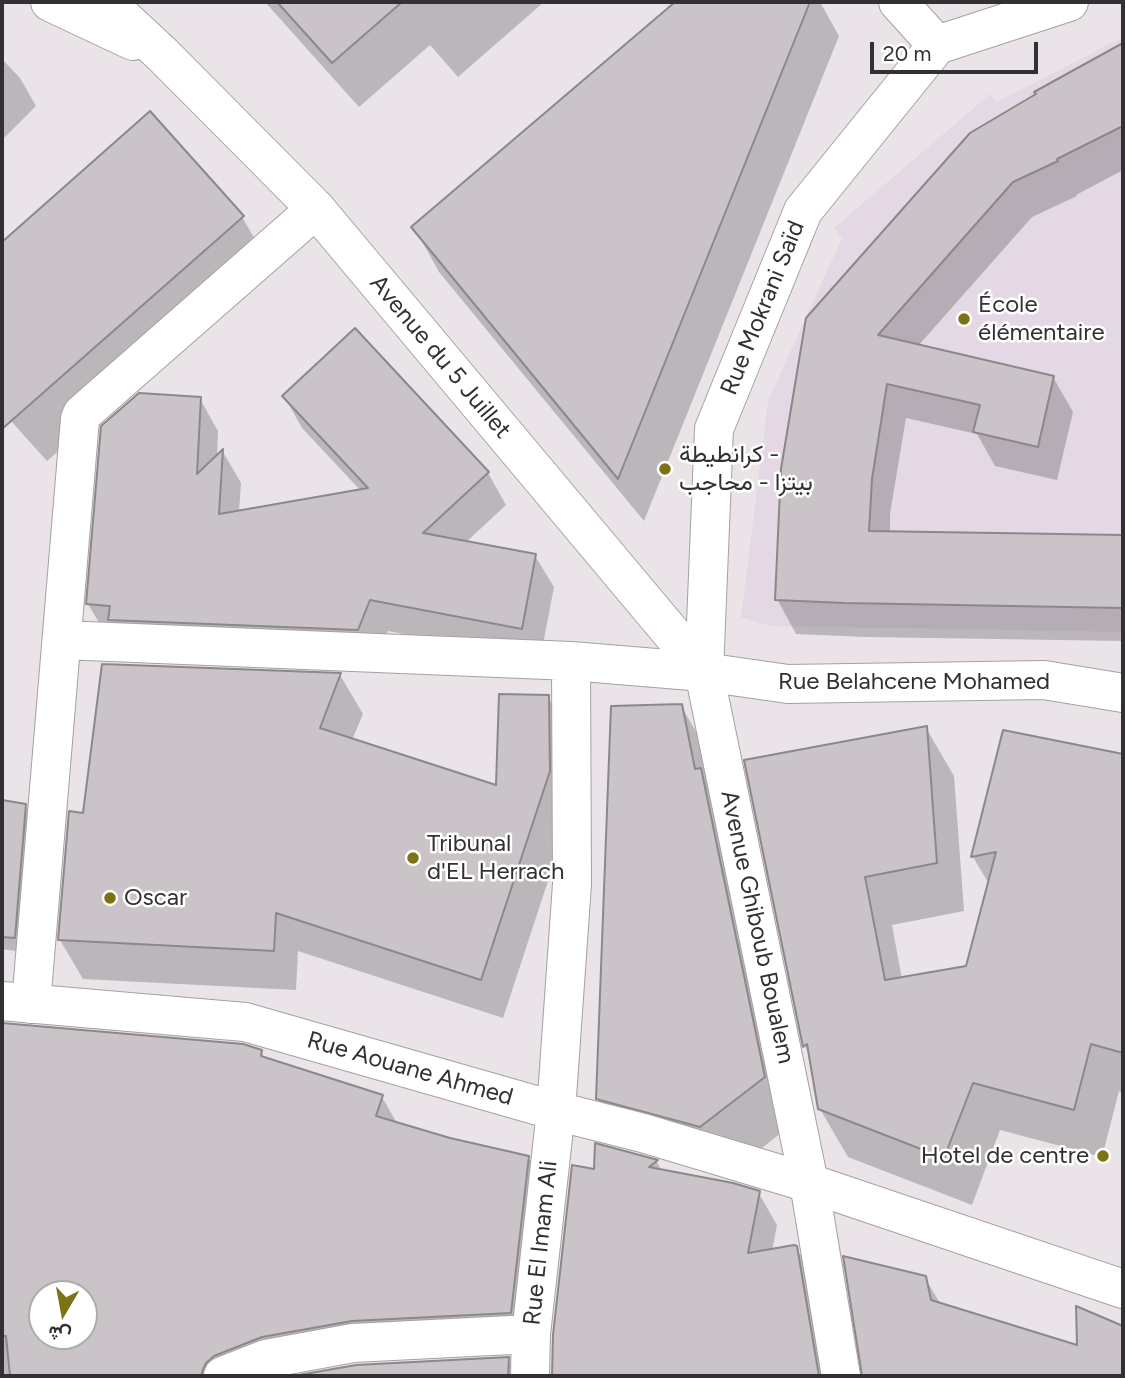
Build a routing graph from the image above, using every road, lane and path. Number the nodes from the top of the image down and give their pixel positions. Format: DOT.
graph roads {
  1 [pos="50,2"];
  2 [pos="106,2"];
  3 [pos="898,2"];
  4 [pos="1069,2"];
  5 [pos="936,45"];
  6 [pos="163,55"];
  7 [pos="316,209"];
  8 [pos="62,639"];
  9 [pos="571,661"];
  10 [pos="704,671"];
  11 [pos="1123,693"];
  12 [pos="16,1003"];
  13 [pos="556,1111"];
  14 [pos="809,1184"];
  15 [pos="1123,1289"];
  16 [pos="531,1334"];
  17 [pos="223,1376"];
  18 [pos="530,1376"];
  19 [pos="841,1376"];
  1 -- 6 [label="street"];
  2 -- 6 [label="street, Avenue du 5 Juillet"];
  3 -- 5 [label="street"];
  4 -- 5 [label="street"];
  5 -- 10 [label="street, Rue Mokrani Saïd"];
  6 -- 7 [label="street, Avenue du 5 Juillet"];
  7 -- 8 [label="street"];
  7 -- 10 [label="street, Avenue du 5 Juillet"];
  8 -- 9 [label="street, Rue Belahcene Mohamed"];
  8 -- 12 [label="street"];
  9 -- 10 [label="street, Rue Belahcene Mohamed"];
  9 -- 13 [label="street, Rue El Imam Ali"];
  10 -- 11 [label="street, Rue Belahcene Mohamed"];
  10 -- 14 [label="street, Avenue Ghiboub Boualem"];
  12 -- 13 [label="street, Rue Aouane Ahmed"];
  13 -- 14 [label="street, Rue Aouane Ahmed"];
  13 -- 16 [label="street, Rue El Imam Ali"];
  14 -- 15 [label="street, Rue Aouane Ahmed"];
  14 -- 19 [label="street, Avenue Ghiboub Boualem"];
  16 -- 17 [label="street"];
  16 -- 18 [label="street, Rue El Imam Ali"];
}
